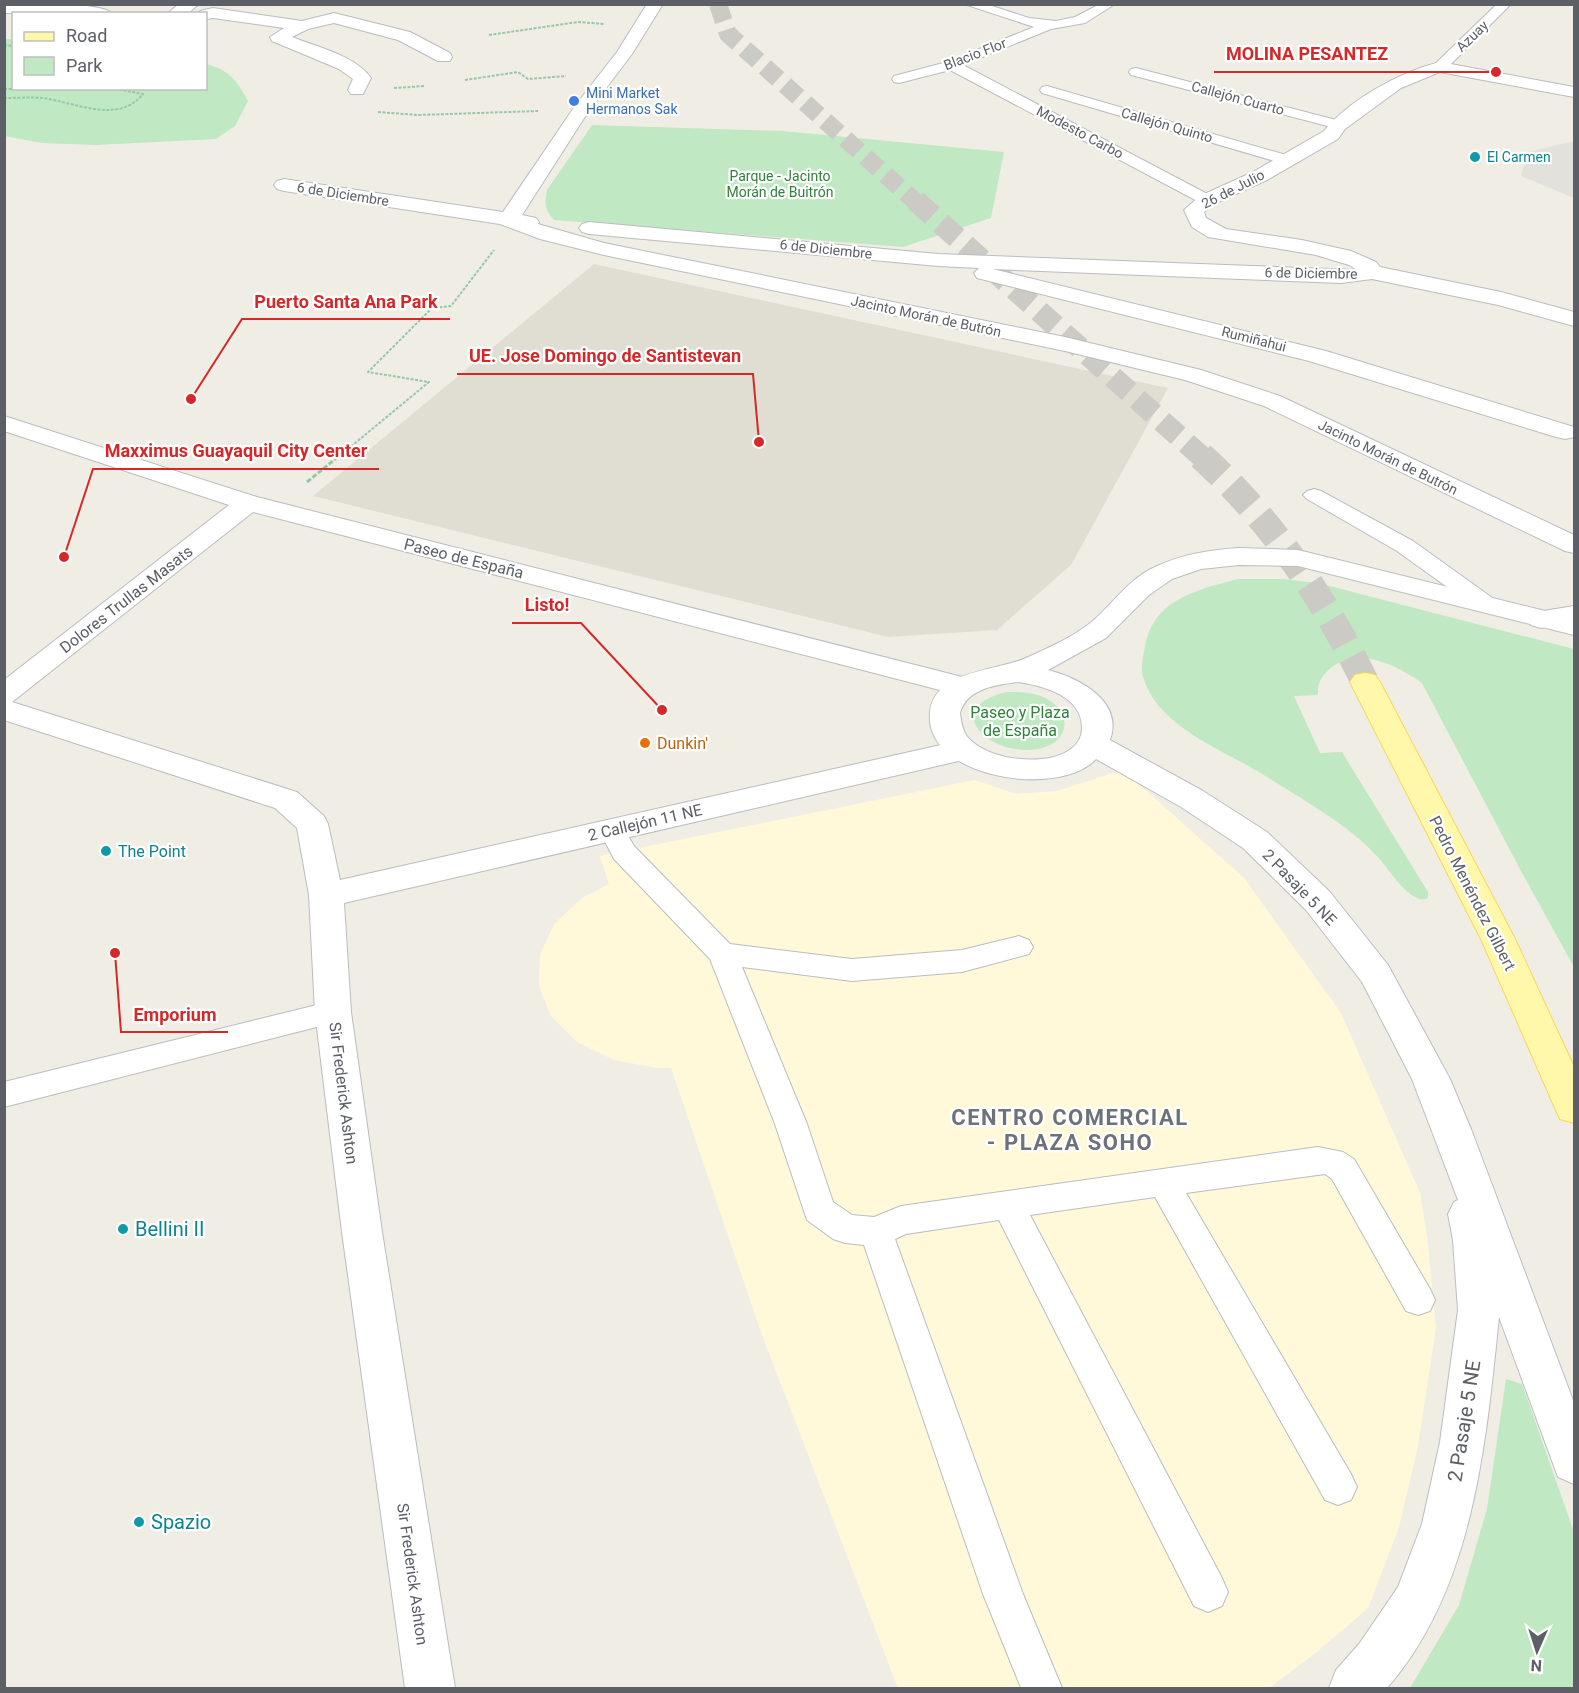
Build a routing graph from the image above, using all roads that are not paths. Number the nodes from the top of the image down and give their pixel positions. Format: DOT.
graph roads {
  1 [pos="191,4"];
  2 [pos="655,4"];
  3 [pos="970,4"];
  4 [pos="1109,4"];
  5 [pos="1505,4"];
  6 [pos="4,8"];
  7 [pos="88,12"];
  8 [pos="178,12"];
  9 [pos="207,14"];
  10 [pos="1049,25"];
  11 [pos="302,26"];
  12 [pos="444,57"];
  13 [pos="952,65"];
  14 [pos="1440,67"];
  15 [pos="1136,72"];
  16 [pos="899,79"];
  17 [pos="357,90"];
  18 [pos="1047,90"];
  19 [pos="1575,92"];
  20 [pos="1339,125"];
  21 [pos="1287,160"];
  22 [pos="284,185"];
  23 [pos="1207,200"];
  24 [pos="508,220"];
  25 [pos="938,260"];
  26 [pos="1371,273"];
  27 [pos="1575,319"];
  28 [pos="9,427"];
  29 [pos="1565,432"];
  30 [pos="1314,495"];
  31 [pos="261,506"];
  32 [pos="1575,545"];
  33 [pos="1483,602"];
  34 [pos="1575,614"];
  35 [pos="1541,619"];
  36 [pos="1575,626"];
  37 [pos="1018,673"];
  38 [pos="1365,682"];
  39 [pos="963,687"];
  40 [pos="4,695"];
  41 [pos="4,710"];
  42 [pos="1093,744"];
  43 [pos="963,750"];
  44 [pos="612,830"];
  45 [pos="326,895"];
  46 [pos="1019,947"];
  47 [pos="722,954"];
  48 [pos="333,1012"];
  49 [pos="4,1095"];
  50 [pos="1575,1108"];
  51 [pos="1452,1129"];
  52 [pos="1163,1182"];
  53 [pos="1008,1205"];
  54 [pos="876,1232"];
  55 [pos="1419,1300"];
  56 [pos="1575,1462"];
  57 [pos="1338,1487"];
  58 [pos="1208,1592"];
  59 [pos="430,1689"];
  60 [pos="1041,1689"];
  61 [pos="1354,1689"];
  1 -- 8 [label="street"];
  2 -- 24 [label="street"];
  3 -- 10 [label="lane"];
  4 -- 10 [label="lane"];
  5 -- 14 [label="lane, Azuay"];
  6 -- 7 [label="street"];
  9 -- 11 [label="street"];
  10 -- 13 [label="lane, Blacio Flor"];
  11 -- 12 [label="street"];
  11 -- 17 [label="street"];
  13 -- 16 [label="lane, Blacio Flor"];
  13 -- 23 [label="lane, Modesto Carbo"];
  14 -- 19 [label="street, 26 de Julio"];
  14 -- 20 [label="street, 26 de Julio"];
  15 -- 20 [label="lane, Callejón Cuarto"];
  18 -- 21 [label="lane, Callejón Quinto"];
  20 -- 21 [label="street, 26 de Julio"];
  21 -- 23 [label="street, 26 de Julio"];
  22 -- 24 [label="street, 6 de Diciembre"];
  23 -- 26 [label="street, 26 de Julio"];
  24 -- 25 [label="street, 6 de Diciembre"];
  24 -- 32 [label="street, Jacinto Morán de Butrón"];
  25 -- 26 [label="street, 6 de Diciembre"];
  25 -- 29 [label="street, Rumiñahui"];
  26 -- 27 [label="street, 26 de Julio"];
  28 -- 31 [label="street, Paseo de España"];
  30 -- 33 [label="lane"];
  31 -- 39 [label="street, Paseo de España"];
  31 -- 40 [label="street, Dolores Trullas Masats"];
  33 -- 35 [label="street"];
  33 -- 37 [label="street"];
  34 -- 35 [label="street"];
  35 -- 36 [label="street"];
  37 -- 39 [label="street"];
  37 -- 42 [label="street"];
  38 -- 50 [label="main road, Pedro Menéndez Gilbert"];
  39 -- 43 [label="street"];
  41 -- 45 [label="street, Sir Frederick Ashton"];
  42 -- 43 [label="street"];
  42 -- 51 [label="street, 2 Pasaje 5 NE"];
  43 -- 44 [label="street, 2 Callejón 11 NE"];
  44 -- 45 [label="street, 2 Callejón 11 NE"];
  44 -- 47 [label="lane"];
  45 -- 48 [label="street, Sir Frederick Ashton"];
  46 -- 47 [label="lane"];
  47 -- 54 [label="lane"];
  48 -- 49 [label="lane"];
  48 -- 59 [label="street, Sir Frederick Ashton"];
  51 -- 56 [label="street, 2 Pasaje 5 NE"];
  51 -- 61 [label="street, 2 Pasaje 5 NE"];
  52 -- 53 [label="lane"];
  52 -- 55 [label="lane"];
  52 -- 57 [label="lane"];
  53 -- 54 [label="lane"];
  53 -- 58 [label="lane"];
  54 -- 60 [label="lane"];
}
